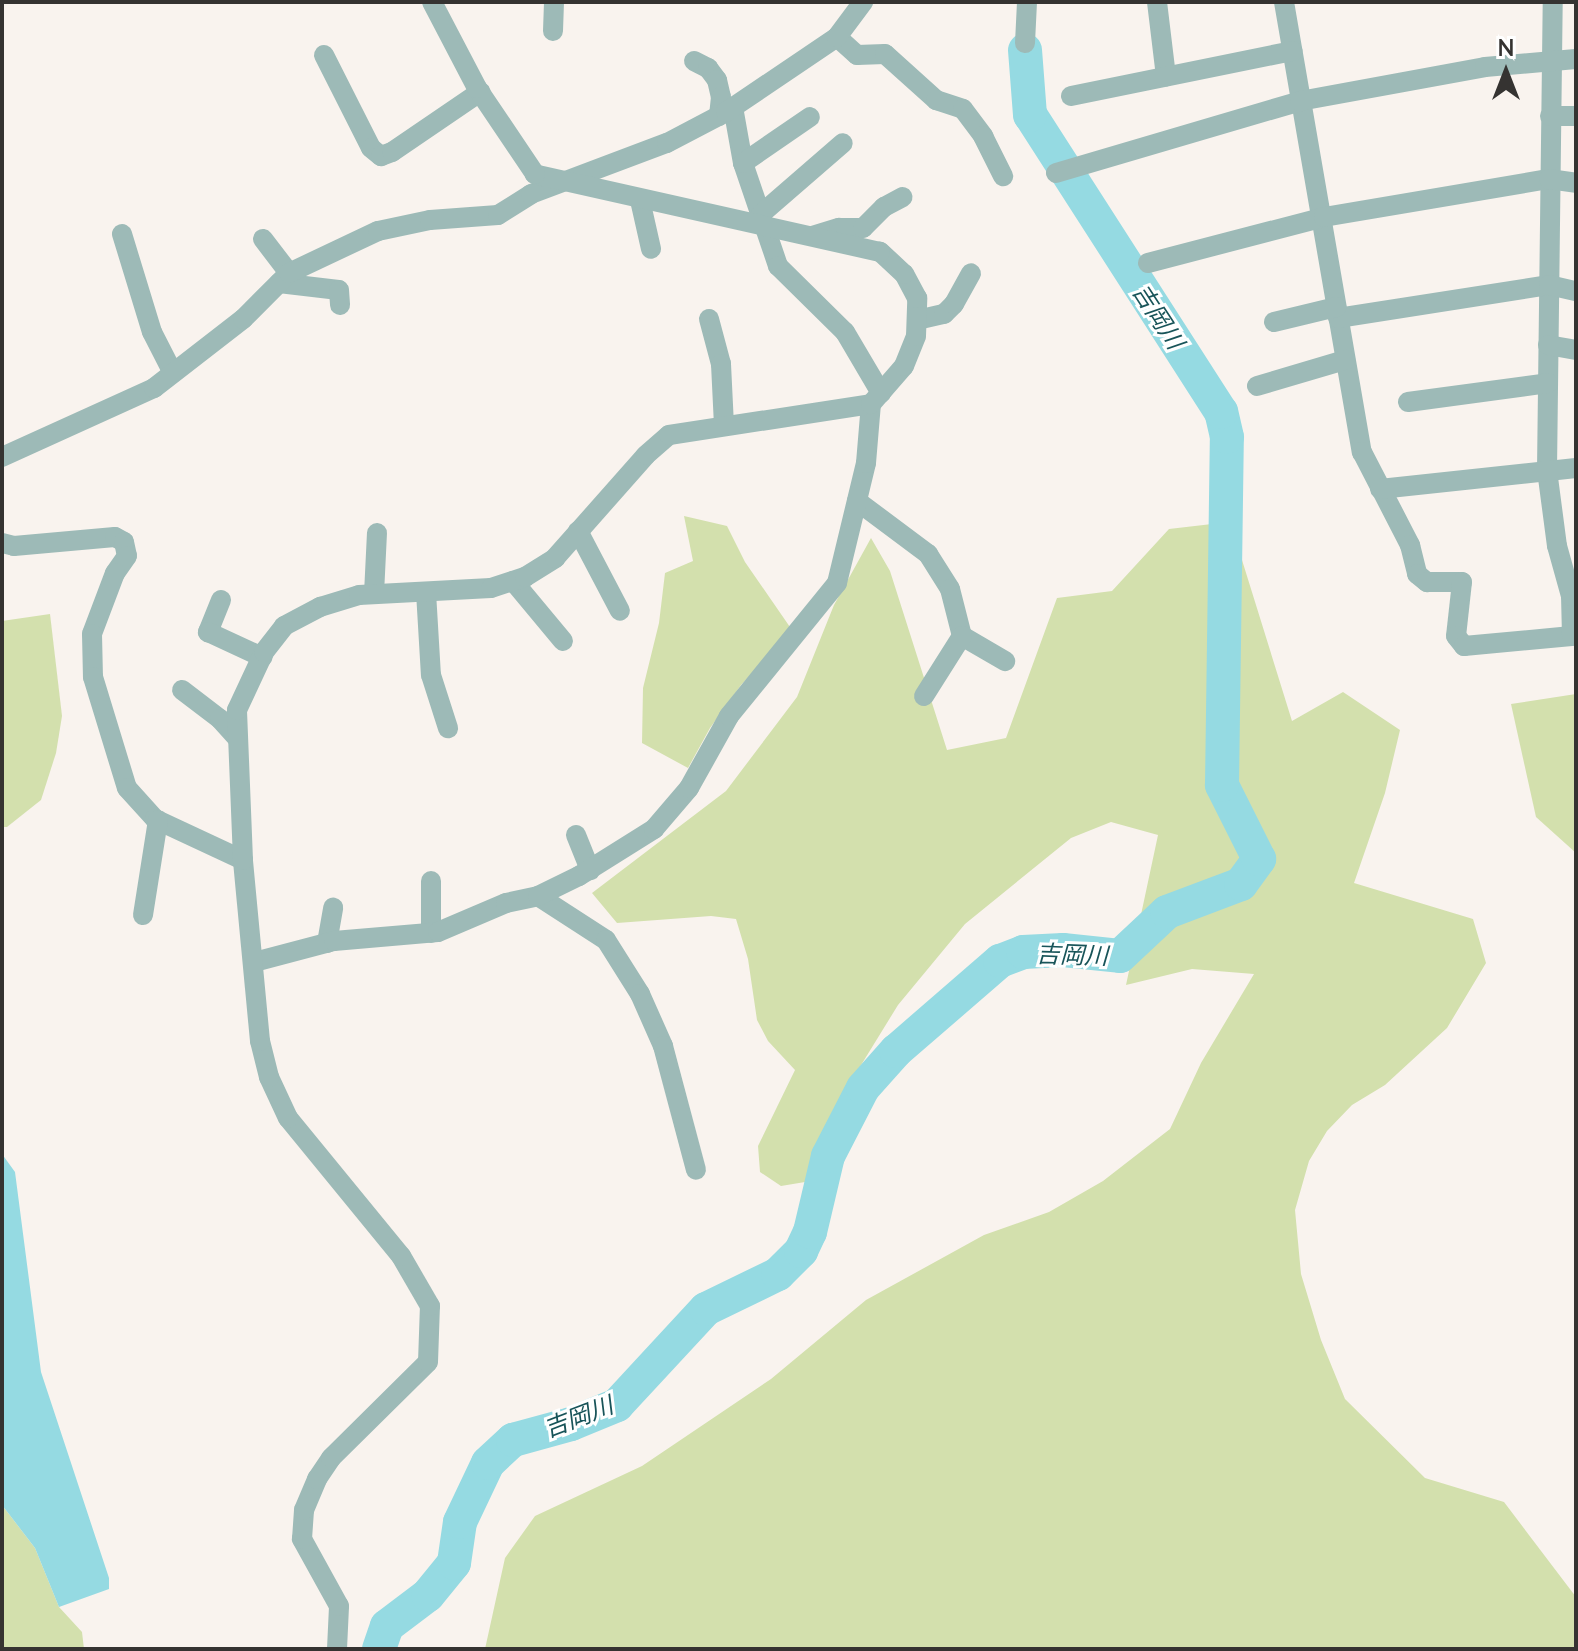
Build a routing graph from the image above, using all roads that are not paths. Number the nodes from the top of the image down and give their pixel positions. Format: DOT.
graph roads {
  1 [pos="432,2"];
  2 [pos="554,2"];
  3 [pos="863,2"];
  4 [pos="1027,2"];
  5 [pos="1157,2"];
  6 [pos="1284,2"];
  7 [pos="1553,2"];
  8 [pos="553,31"];
  9 [pos="837,37"];
  10 [pos="1025,43"];
  11 [pos="1292,51"];
  12 [pos="324,55"];
  13 [pos="1576,59"];
  14 [pos="694,61"];
  15 [pos="1550,61"];
  16 [pos="1166,76"];
  17 [pos="480,92"];
  18 [pos="1071,96"];
  19 [pos="1300,101"];
  20 [pos="726,112"];
  21 [pos="1550,116"];
  22 [pos="1576,116"];
  23 [pos="799,119"];
  24 [pos="843,143"];
  25 [pos="743,163"];
  26 [pos="1056,173"];
  27 [pos="1003,176"];
  28 [pos="1549,179"];
  29 [pos="562,182"];
  30 [pos="1576,183"];
  31 [pos="903,197"];
  32 [pos="640,200"];
  33 [pos="1324,217"];
  34 [pos="764,221"];
  35 [pos="122,234"];
  36 [pos="809,237"];
  37 [pos="263,239"];
  38 [pos="651,249"];
  39 [pos="1148,263"];
  40 [pos="971,273"];
  41 [pos="284,278"];
  42 [pos="1549,285"];
  43 [pos="1576,291"];
  44 [pos="340,305"];
  45 [pos="1337,312"];
  46 [pos="709,319"];
  47 [pos="917,320"];
  48 [pos="1274,322"];
  49 [pos="1548,345"];
  50 [pos="1576,350"];
  51 [pos="1345,360"];
  52 [pos="173,373"];
  53 [pos="1548,383"];
  54 [pos="1257,386"];
  55 [pos="876,398"];
  56 [pos="1408,402"];
  57 [pos="724,425"];
  58 [pos="2,457"];
  59 [pos="1576,468"];
  60 [pos="1547,470"];
  61 [pos="1380,489"];
  62 [pos="857,501"];
  63 [pos="578,531"];
  64 [pos="377,533"];
  65 [pos="2,543"];
  66 [pos="513,581"];
  67 [pos="426,592"];
  68 [pos="374,594"];
  69 [pos="221,600"];
  70 [pos="620,611"];
  71 [pos="962,636"];
  72 [pos="563,641"];
  73 [pos="262,657"];
  74 [pos="1005,661"];
  75 [pos="182,690"];
  76 [pos="924,696"];
  77 [pos="448,728"];
  78 [pos="238,739"];
  79 [pos="158,820"];
  80 [pos="576,835"];
  81 [pos="243,860"];
  82 [pos="590,870"];
  83 [pos="431,881"];
  84 [pos="538,896"];
  85 [pos="333,908"];
  86 [pos="143,915"];
  87 [pos="431,933"];
  88 [pos="327,943"];
  89 [pos="254,962"];
  90 [pos="696,1170"];
  91 [pos="337,1649"];
  1 -- 17 [label="street"];
  2 -- 8 [label="street"];
  3 -- 9 [label="street"];
  4 -- 10 [label="street"];
  5 -- 16 [label="street"];
  6 -- 11 [label="street"];
  7 -- 15 [label="street"];
  9 -- 20 [label="street"];
  9 -- 27 [label="street"];
  11 -- 16 [label="street"];
  11 -- 19 [label="street"];
  12 -- 17 [label="street"];
  13 -- 15 [label="street"];
  14 -- 20 [label="street"];
  15 -- 19 [label="street"];
  15 -- 21 [label="street"];
  16 -- 18 [label="street"];
  17 -- 29 [label="street"];
  19 -- 26 [label="street"];
  19 -- 33 [label="street"];
  20 -- 25 [label="street"];
  20 -- 29 [label="street"];
  21 -- 22 [label="street"];
  21 -- 28 [label="street"];
  23 -- 25 [label="street"];
  24 -- 34 [label="street"];
  25 -- 34 [label="street"];
  28 -- 30 [label="street"];
  28 -- 33 [label="street"];
  28 -- 42 [label="street"];
  29 -- 32 [label="street"];
  29 -- 41 [label="street"];
  31 -- 36 [label="street"];
  32 -- 34 [label="street"];
  32 -- 38 [label="street"];
  33 -- 39 [label="street"];
  33 -- 45 [label="street"];
  34 -- 36 [label="street"];
  34 -- 55 [label="street"];
  35 -- 52 [label="street"];
  36 -- 47 [label="street"];
  37 -- 41 [label="street"];
  40 -- 47 [label="street"];
  41 -- 44 [label="street"];
  41 -- 52 [label="street"];
  42 -- 43 [label="street"];
  42 -- 45 [label="street"];
  42 -- 49 [label="street"];
  45 -- 48 [label="street"];
  45 -- 51 [label="street"];
  46 -- 57 [label="street"];
  47 -- 55 [label="street"];
  49 -- 50 [label="street"];
  49 -- 53 [label="street"];
  51 -- 54 [label="street"];
  51 -- 61 [label="street"];
  52 -- 58 [label="street"];
  53 -- 56 [label="street"];
  53 -- 60 [label="street"];
  55 -- 57 [label="street"];
  55 -- 62 [label="street"];
  57 -- 63 [label="street"];
  59 -- 60 [label="street"];
  60 -- 61 [label="street"];
  60 -- 61 [label="street"];
  62 -- 71 [label="street"];
  62 -- 82 [label="street"];
  63 -- 66 [label="street"];
  63 -- 70 [label="street"];
  64 -- 68 [label="street"];
  65 -- 79 [label="street"];
  66 -- 67 [label="street"];
  66 -- 72 [label="street"];
  67 -- 68 [label="street"];
  67 -- 77 [label="street"];
  68 -- 73 [label="street"];
  69 -- 73 [label="street"];
  71 -- 74 [label="street"];
  71 -- 76 [label="street"];
  73 -- 78 [label="street"];
  75 -- 78 [label="street"];
  78 -- 81 [label="street"];
  79 -- 81 [label="street"];
  79 -- 86 [label="street"];
  80 -- 82 [label="street"];
  81 -- 89 [label="street"];
  82 -- 84 [label="street"];
  83 -- 87 [label="street"];
  84 -- 87 [label="street"];
  84 -- 90 [label="street"];
  85 -- 88 [label="street"];
  87 -- 88 [label="street"];
  88 -- 89 [label="street"];
  89 -- 91 [label="street"];
}
